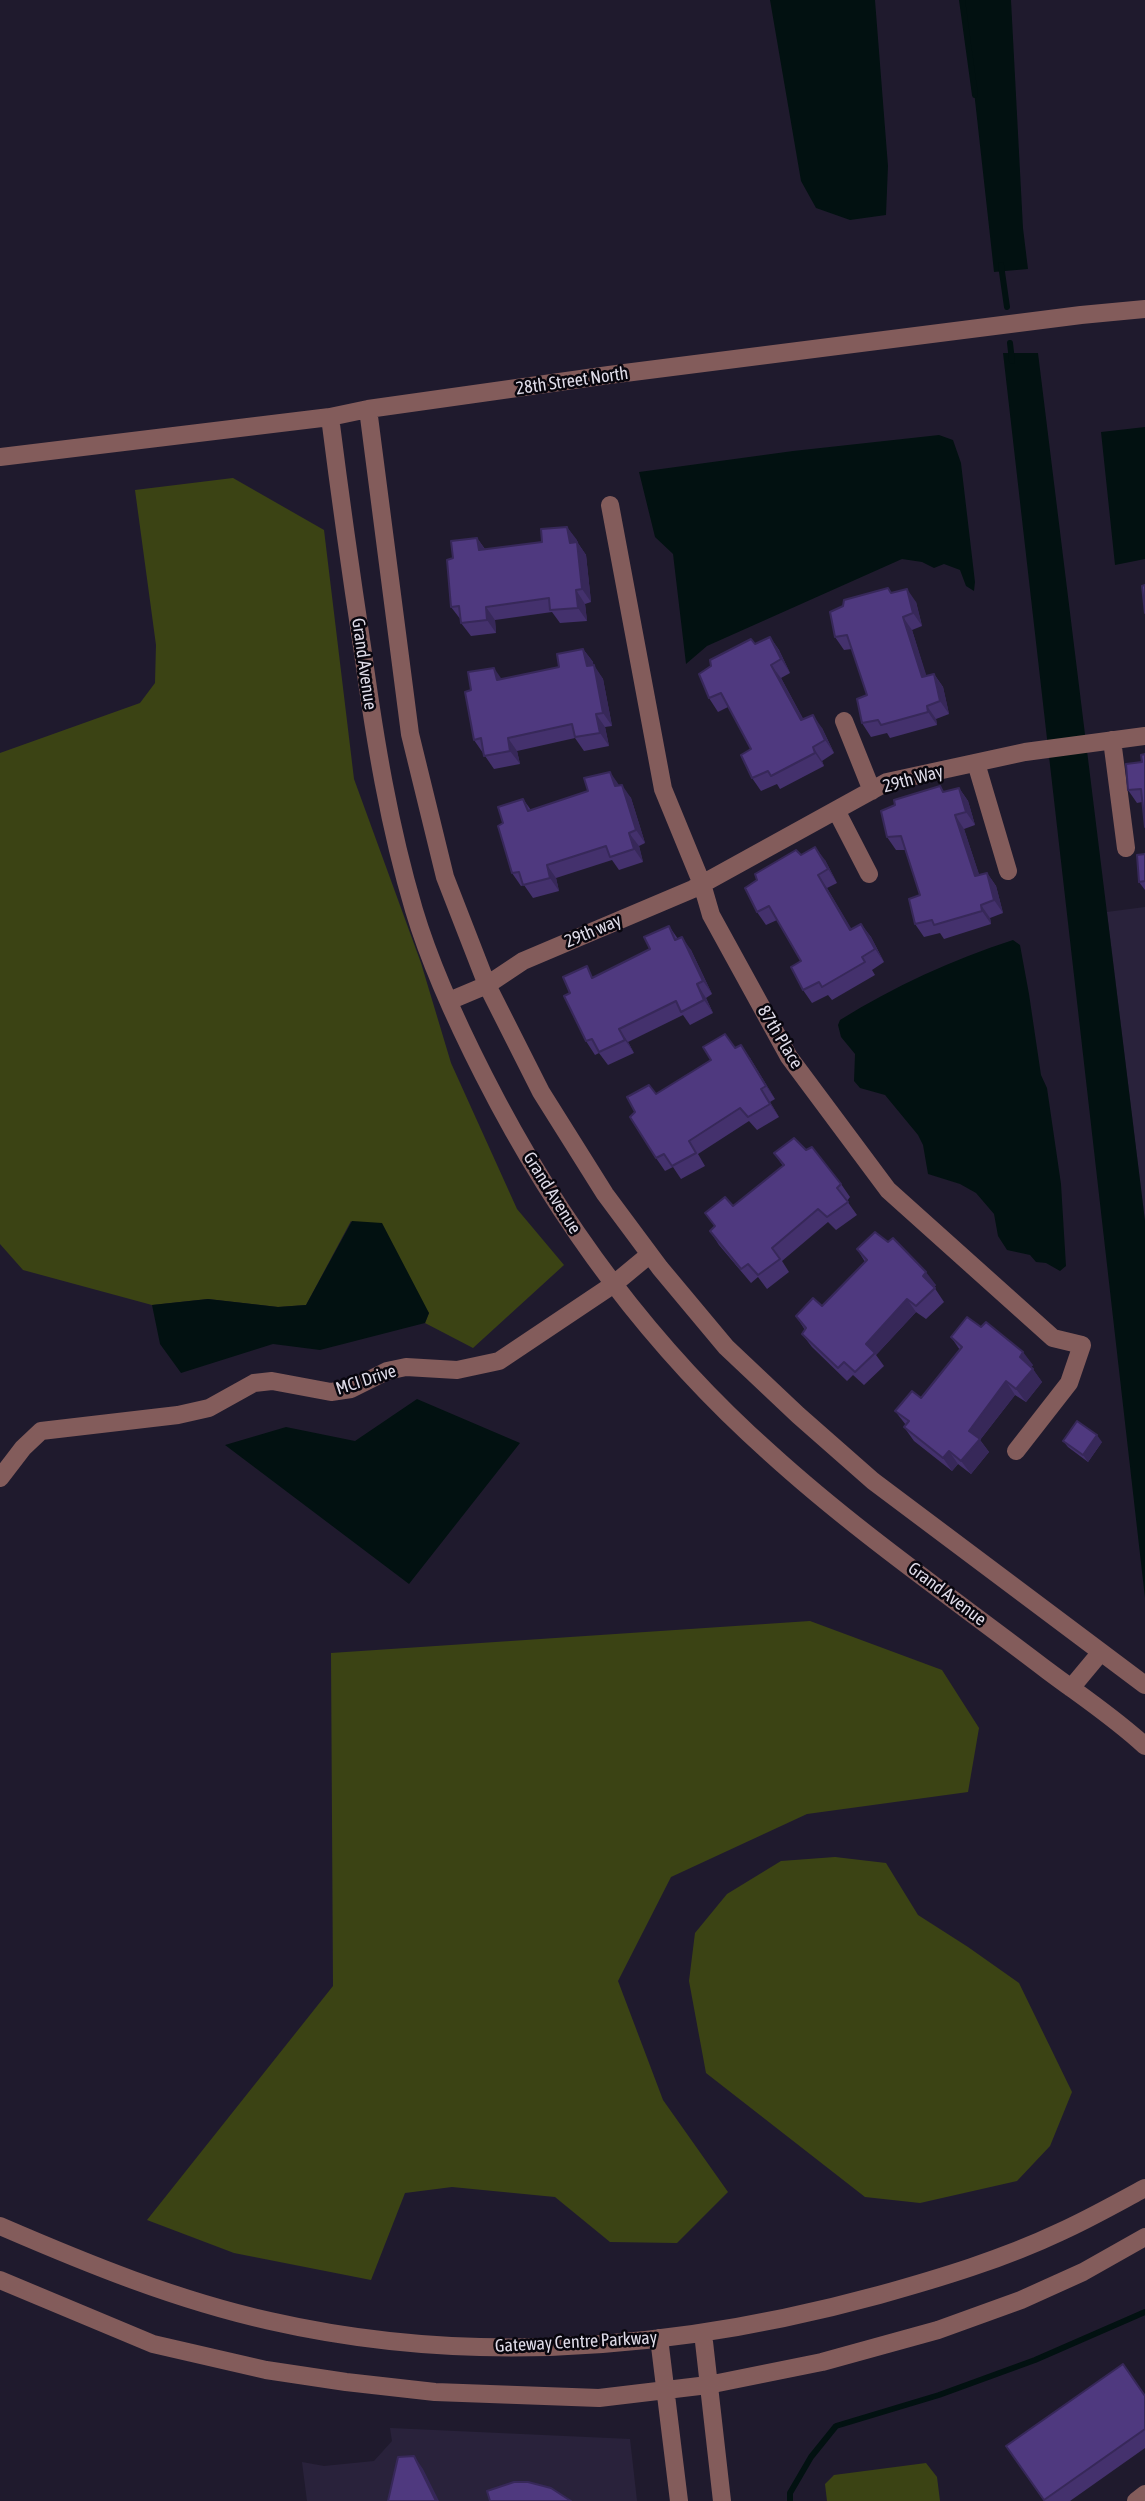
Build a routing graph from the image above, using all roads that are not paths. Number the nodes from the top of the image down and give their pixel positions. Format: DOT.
graph roads {
  1 [pos="1145,309"];
  2 [pos="368,410"];
  3 [pos="330,417"];
  4 [pos="0,457"];
  5 [pos="610,505"];
  6 [pos="844,721"];
  7 [pos="1145,736"];
  8 [pos="1112,740"];
  9 [pos="976,763"];
  10 [pos="872,791"];
  11 [pos="836,810"];
  12 [pos="1126,848"];
  13 [pos="1008,871"];
  14 [pos="869,874"];
  15 [pos="702,884"];
  16 [pos="487,985"];
  17 [pos="449,1001"];
  18 [pos="649,1255"];
  19 [pos="614,1283"];
  20 [pos="1016,1451"];
  21 [pos="0,1478"];
  22 [pos="1101,1652"];
  23 [pos="1145,1685"];
  24 [pos="1071,1688"];
  25 [pos="1145,1746"];
  26 [pos="1145,2188"];
  27 [pos="0,2226"];
  28 [pos="1145,2237"];
  29 [pos="0,2280"];
  30 [pos="704,2333"];
  31 [pos="659,2338"];
  32 [pos="708,2385"];
  33 [pos="665,2390"];
  34 [pos="1145,2494"];
  35 [pos="679,2501"];
  36 [pos="722,2501"];
  37 [pos="1136,2501"];
  1 -- 2 [label="street, 28th Street North"];
  2 -- 3 [label="street, 28th Street North"];
  2 -- 16 [label="street, Grand Avenue"];
  3 -- 4 [label="street, 28th Street North"];
  3 -- 17 [label="street, Grand Avenue"];
  5 -- 15 [label="street, 87th Place"];
  6 -- 10 [label="street"];
  7 -- 8 [label="street, 29th Way"];
  8 -- 9 [label="street, 29th Way"];
  8 -- 12 [label="street"];
  9 -- 10 [label="street, 29th Way"];
  9 -- 13 [label="street"];
  10 -- 11 [label="street, 29th Way"];
  11 -- 14 [label="street"];
  11 -- 15 [label="street, 29th Way"];
  15 -- 16 [label="street, 29th way"];
  15 -- 20 [label="street, 87th Place"];
  16 -- 17 [label="street, 29th way"];
  16 -- 18 [label="street, Grand Avenue"];
  17 -- 19 [label="street, Grand Avenue"];
  18 -- 19 [label="street, MCI Drive"];
  18 -- 22 [label="street, Grand Avenue"];
  19 -- 21 [label="street, MCI Drive"];
  19 -- 24 [label="street, Grand Avenue"];
  22 -- 23 [label="street, Grand Avenue"];
  22 -- 24 [label="street"];
  24 -- 25 [label="street, Grand Avenue"];
  26 -- 30 [label="street, Gateway Centre Parkway"];
  27 -- 31 [label="street, Gateway Centre Parkway"];
  28 -- 32 [label="street"];
  29 -- 33 [label="street"];
  30 -- 31 [label="street, Gateway Centre Parkway"];
  30 -- 32 [label="street"];
  31 -- 33 [label="street"];
  32 -- 33 [label="street"];
  32 -- 36 [label="street"];
  33 -- 35 [label="street"];
  34 -- 37 [label="street"];
}
